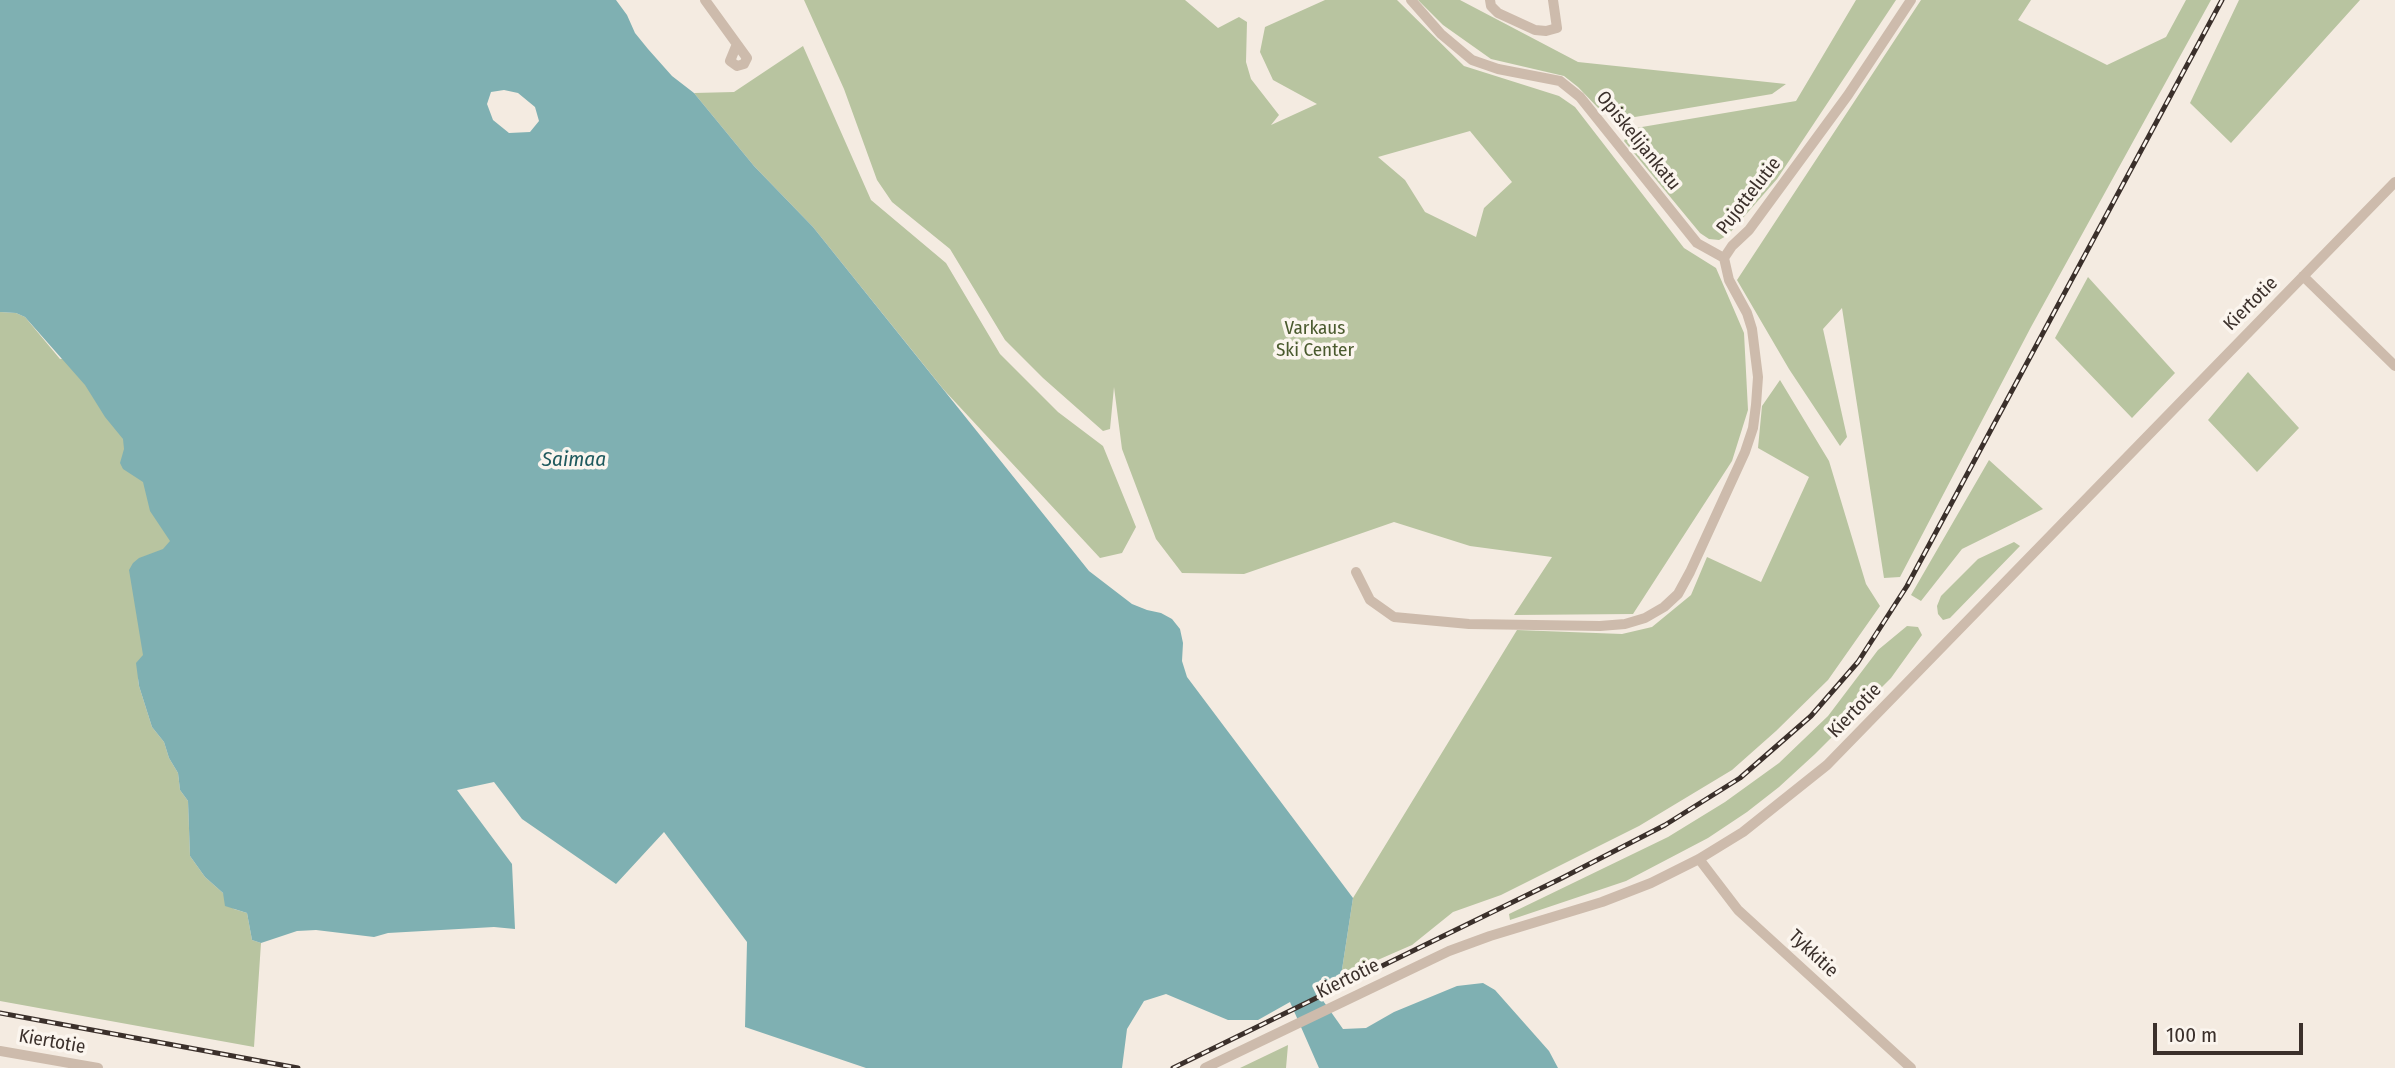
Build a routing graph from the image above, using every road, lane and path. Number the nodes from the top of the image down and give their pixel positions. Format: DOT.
graph roads {
  1 [pos="705,0"];
  2 [pos="1411,0"];
  3 [pos="1490,0"];
  4 [pos="1553,0"];
  5 [pos="1911,0"];
  6 [pos="737,44"];
  7 [pos="2395,182"];
  8 [pos="1724,258"];
  9 [pos="2303,276"];
  10 [pos="2395,366"];
  11 [pos="1356,572"];
  12 [pos="1699,859"];
  13 [pos="0,1051"];
  14 [pos="97,1068"];
  15 [pos="1205,1068"];
  16 [pos="1911,1068"];
  1 -- 6 [label="street"];
  2 -- 8 [label="street, Opiskelijankatu"];
  3 -- 4 [label="street"];
  5 -- 8 [label="street, Pujottelutie"];
  7 -- 9 [label="street, Kiertotie"];
  8 -- 11 [label="street, Pujottelutie"];
  9 -- 10 [label="street"];
  9 -- 12 [label="street, Kiertotie"];
  12 -- 15 [label="street, Kiertotie"];
  12 -- 16 [label="street, Tykkitie"];
  13 -- 14 [label="street, Kiertotie"];
}
